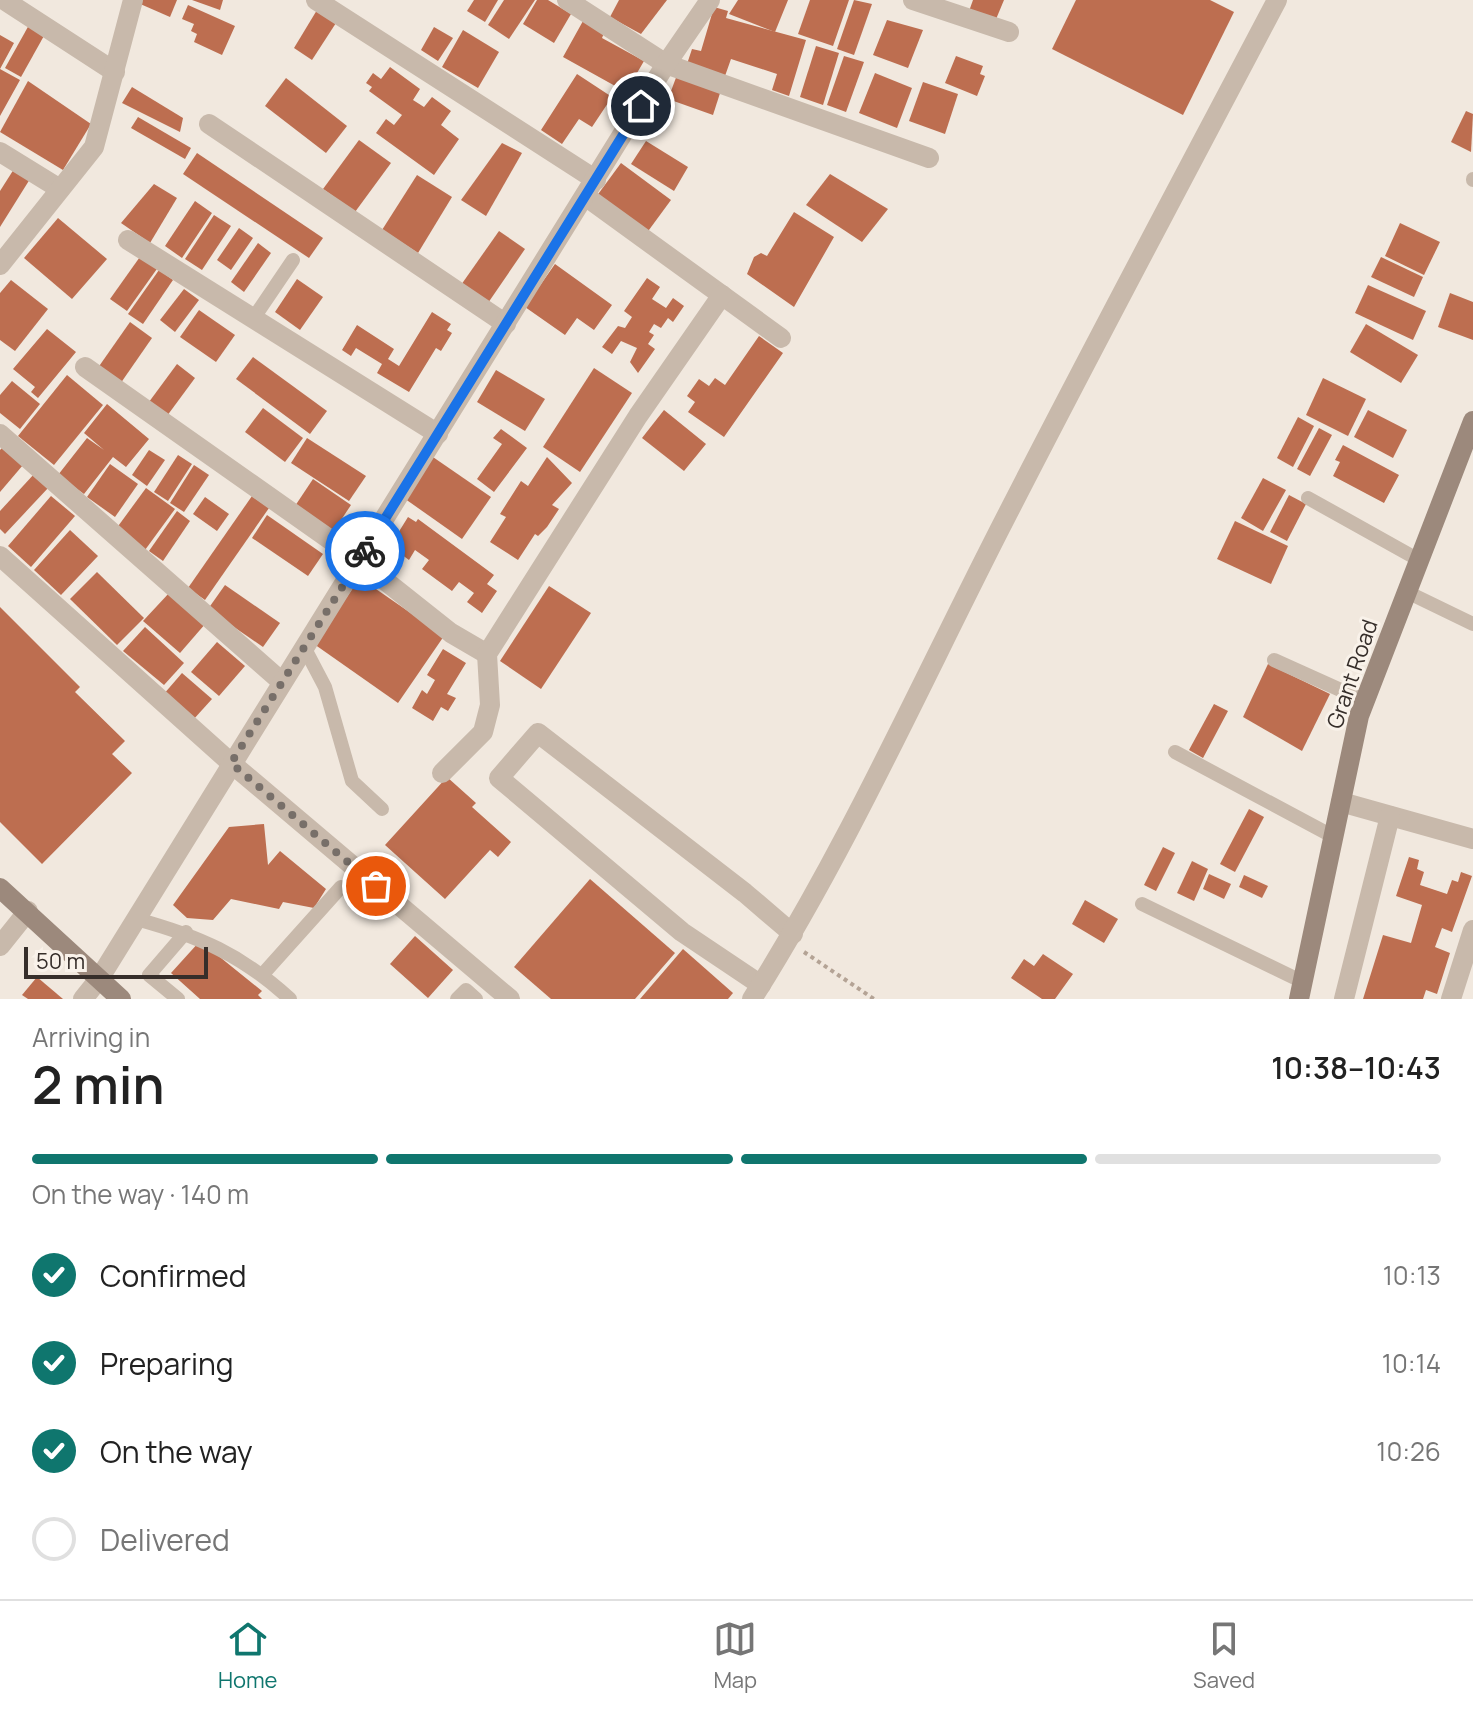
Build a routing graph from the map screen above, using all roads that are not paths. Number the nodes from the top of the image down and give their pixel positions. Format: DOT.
graph roads {
  1 [pos="4,0"];
  2 [pos="133,0"];
  3 [pos="316,0"];
  4 [pos="567,0"];
  5 [pos="710,0"];
  6 [pos="913,0"];
  7 [pos="1277,0"];
  8 [pos="1009,32"];
  9 [pos="666,64"];
  10 [pos="115,72"];
  11 [pos="209,124"];
  12 [pos="0,152"];
  13 [pos="929,158"];
  14 [pos="590,188"];
  15 [pos="60,189"];
  16 [pos="128,240"];
  17 [pos="293,260"];
  18 [pos="0,265"];
  19 [pos="722,295"];
  20 [pos="253,319"];
  21 [pos="506,324"];
  22 [pos="781,338"];
  23 [pos="85,367"];
  24 [pos="1473,421"];
  25 [pos="0,434"];
  26 [pos="438,434"];
  27 [pos="1308,498"];
  28 [pos="0,556"];
  29 [pos="359,560"];
  30 [pos="1419,560"];
  31 [pos="1407,592"];
  32 [pos="1473,624"];
  33 [pos="304,647"];
  34 [pos="487,654"];
  35 [pos="1274,660"];
  36 [pos="282,682"];
  37 [pos="1365,701"];
  38 [pos="1175,752"];
  39 [pos="231,763"];
  40 [pos="442,773"];
  41 [pos="1341,802"];
  42 [pos="382,809"];
  43 [pos="1390,816"];
  44 [pos="1334,837"];
  45 [pos="1473,839"];
  46 [pos="341,887"];
  47 [pos="0,888"];
  48 [pos="1142,904"];
  49 [pos="28,911"];
  50 [pos="136,919"];
  51 [pos="1473,930"];
  52 [pos="186,932"];
  53 [pos="791,938"];
  54 [pos="0,946"];
  55 [pos="263,974"];
  56 [pos="99,979"];
  57 [pos="1301,991"];
  58 [pos="756,992"];
  59 [pos="83,999"];
  60 [pos="121,999"];
  61 [pos="178,999"];
  62 [pos="290,999"];
  63 [pos="457,999"];
  64 [pos="476,999"];
  65 [pos="510,999"];
  66 [pos="1344,999"];
  67 [pos="1451,999"];
  1 -- 10 [label="street"];
  2 -- 10 [label="street"];
  3 -- 14 [label="street"];
  4 -- 9 [label="street"];
  5 -- 9 [label="street"];
  6 -- 8 [label="street"];
  7 -- 53 [label="street"];
  9 -- 13 [label="street"];
  9 -- 14 [label="street"];
  10 -- 15 [label="street"];
  11 -- 21 [label="street"];
  12 -- 15 [label="street"];
  14 -- 19 [label="street"];
  14 -- 21 [label="street"];
  15 -- 18 [label="street"];
  16 -- 20 [label="street"];
  17 -- 20 [label="lane"];
  19 -- 22 [label="street"];
  19 -- 34 [label="street"];
  20 -- 26 [label="street"];
  21 -- 26 [label="street"];
  23 -- 29 [label="street"];
  24 -- 30 [label="main road, Grant Road"];
  25 -- 36 [label="street"];
  26 -- 29 [label="street"];
  27 -- 30 [label="lane"];
  28 -- 39 [label="street"];
  29 -- 33 [label="street"];
  29 -- 34 [label="street"];
  30 -- 31 [label="main road, Grant Road"];
  31 -- 32 [label="lane"];
  31 -- 37 [label="main road, Grant Road"];
  33 -- 36 [label="street"];
  33 -- 42 [label="lane"];
  34 -- 40 [label="street"];
  35 -- 37 [label="lane"];
  36 -- 39 [label="street"];
  37 -- 41 [label="main road, Grant Road"];
  38 -- 44 [label="lane"];
  39 -- 50 [label="street"];
  39 -- 65 [label="street"];
  41 -- 43 [label="street"];
  41 -- 44 [label="main road, Grant Road"];
  43 -- 45 [label="street"];
  43 -- 66 [label="street"];
  44 -- 57 [label="main road, Grant Road"];
  46 -- 55 [label="lane"];
  47 -- 49 [label="main road"];
  48 -- 57 [label="lane"];
  49 -- 54 [label="street"];
  49 -- 56 [label="main road"];
  50 -- 52 [label="lane"];
  50 -- 56 [label="street"];
  51 -- 67 [label="street"];
  52 -- 55 [label="lane"];
  52 -- 61 [label="lane"];
  53 -- 58 [label="street"];
  53 -- 58 [label="street"];
  55 -- 62 [label="lane"];
  56 -- 59 [label="street"];
  56 -- 60 [label="main road"];
  63 -- 64 [label="lane"];
}
